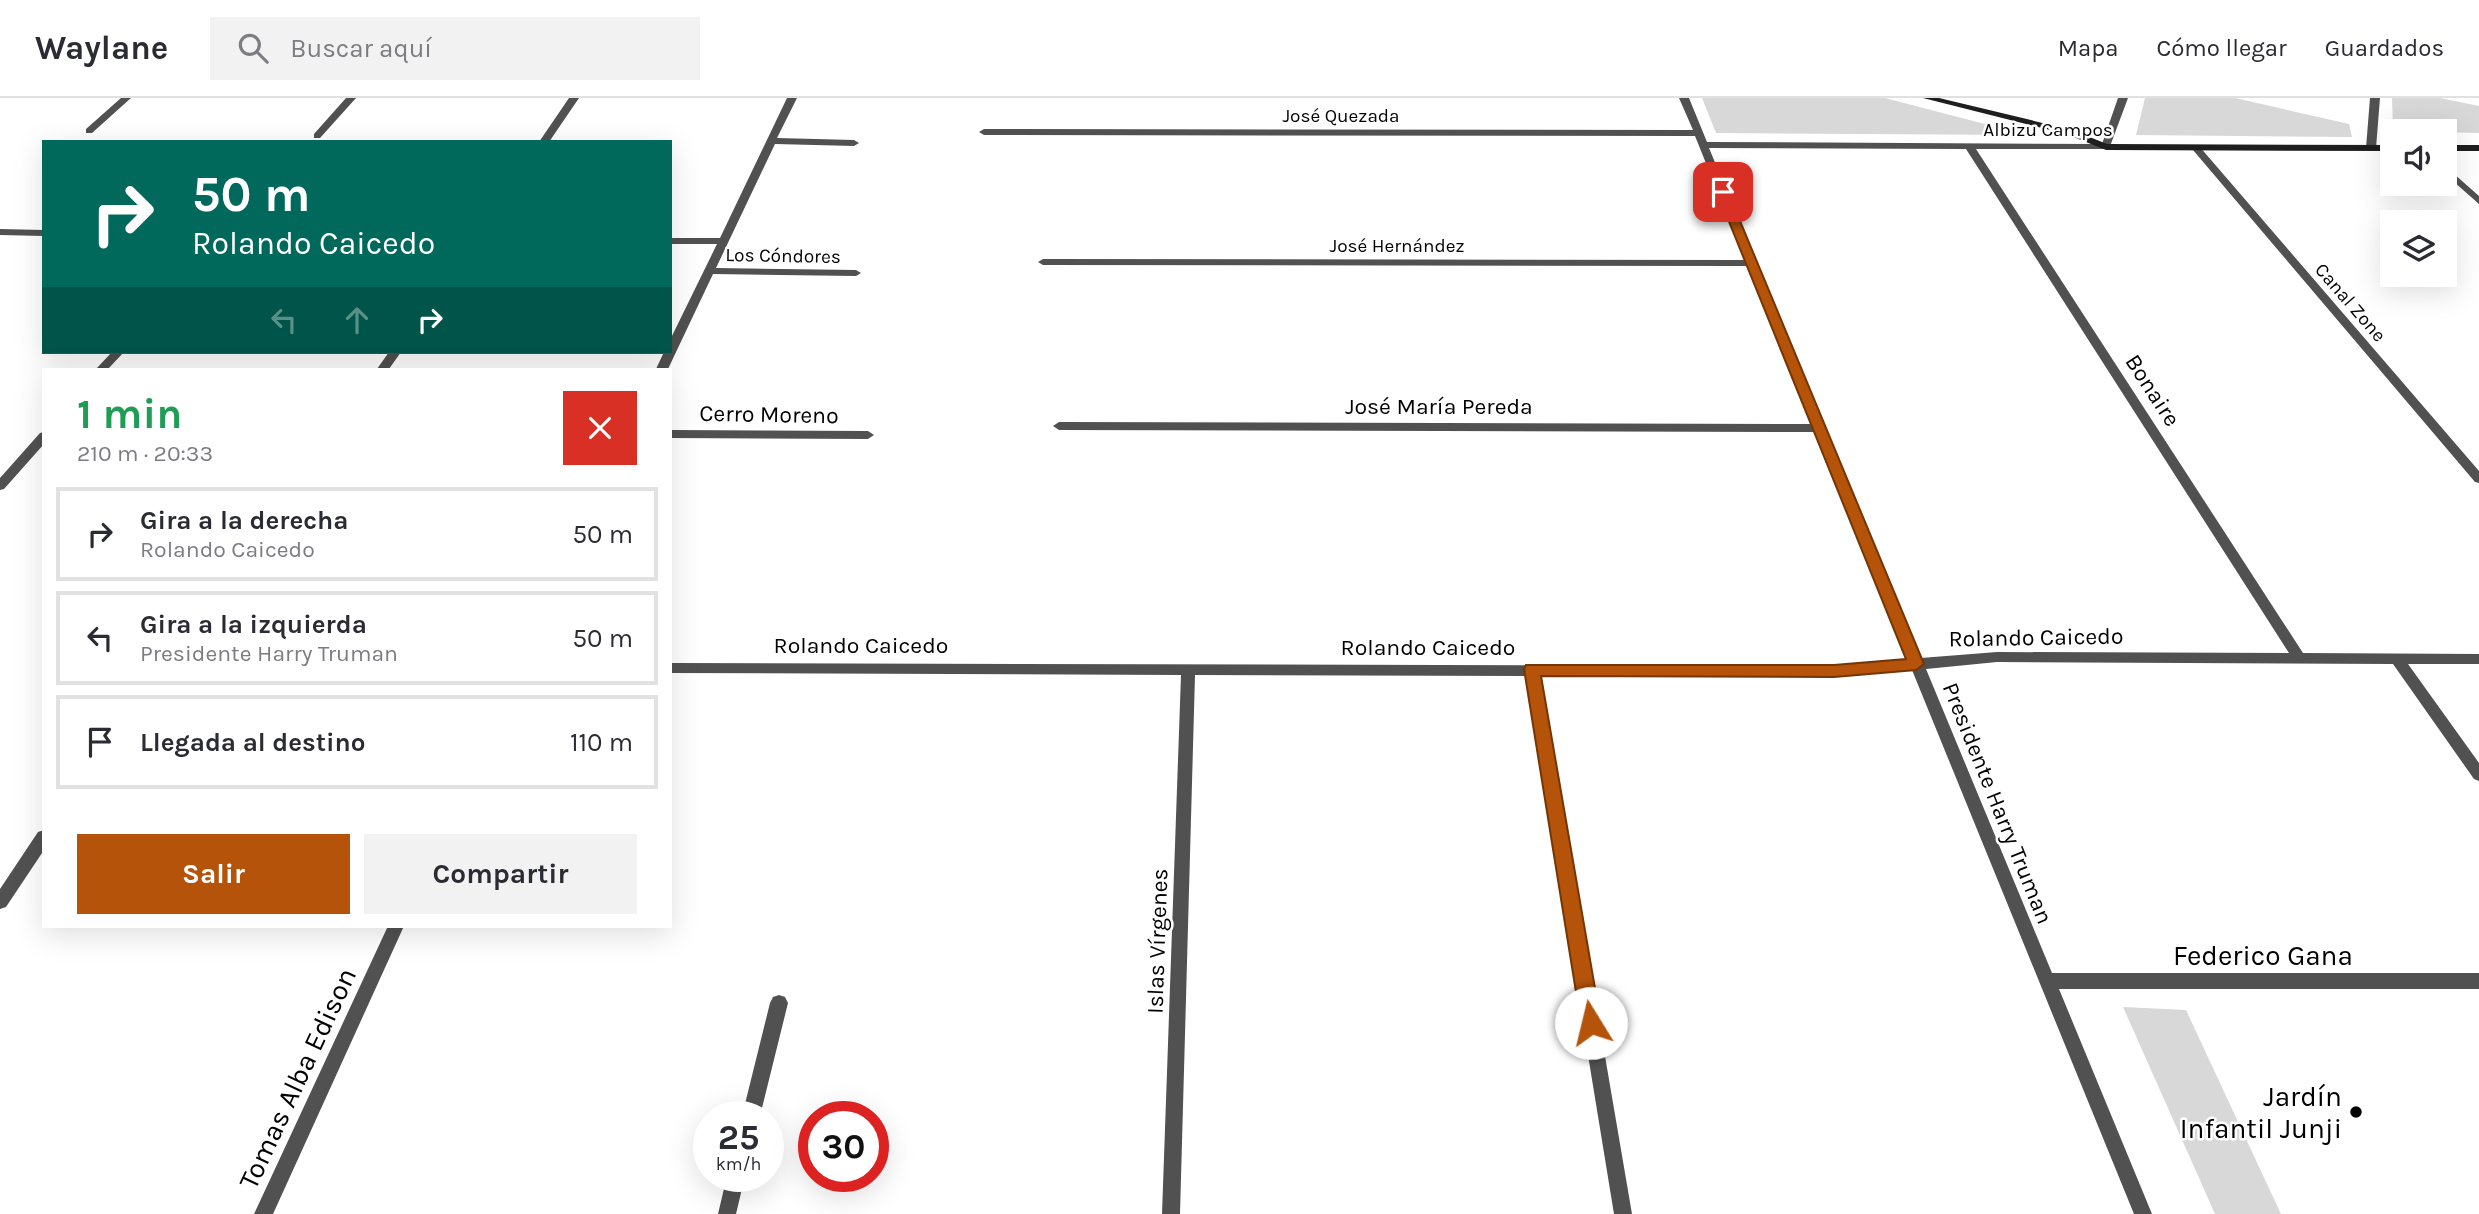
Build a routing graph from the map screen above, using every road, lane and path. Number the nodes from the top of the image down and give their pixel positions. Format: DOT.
graph roads {
  1 [pos="126,98"];
  2 [pos="351,98"];
  3 [pos="574,98"];
  4 [pos="792,98"];
  5 [pos="1684,98"];
  6 [pos="1928,98"];
  7 [pos="2123,98"];
  8 [pos="2375,98"];
  9 [pos="89,131"];
  10 [pos="984,132"];
  11 [pos="317,136"];
  12 [pos="1701,139"];
  13 [pos="545,140"];
  14 [pos="772,141"];
  15 [pos="854,143"];
  16 [pos="1969,146"];
  17 [pos="2106,147"];
  18 [pos="2196,148"];
  19 [pos="2371,148"];
  20 [pos="2380,148"];
  21 [pos="2457,148"];
  22 [pos="2479,148"];
  23 [pos="2457,180"];
  24 [pos="2479,201"];
  25 [pos="0,232"];
  26 [pos="42,233"];
  27 [pos="672,241"];
  28 [pos="724,241"];
  29 [pos="1043,262"];
  30 [pos="1751,262"];
  31 [pos="709,271"];
  32 [pos="856,273"];
  33 [pos="672,348"];
  34 [pos="116,354"];
  35 [pos="103,368"];
  36 [pos="1059,426"];
  37 [pos="1819,428"];
  38 [pos="672,434"];
  39 [pos="868,435"];
  40 [pos="42,438"];
  41 [pos="2479,479"];
  42 [pos="0,486"];
  43 [pos="2300,659"];
  44 [pos="2397,659"];
  45 [pos="2479,659"];
  46 [pos="1916,664"];
  47 [pos="672,668"];
  48 [pos="1188,669"];
  49 [pos="1532,669"];
  50 [pos="2479,775"];
  51 [pos="42,840"];
  52 [pos="0,902"];
  53 [pos="395,928"];
  54 [pos="2047,982"];
  55 [pos="2479,982"];
  56 [pos="779,1003"];
  57 [pos="755,1101"];
  58 [pos="732,1192"];
  59 [pos="263,1214"];
  60 [pos="727,1214"];
  61 [pos="1171,1214"];
  62 [pos="1623,1214"];
  63 [pos="2143,1214"];
  1 -- 9 [label="street"];
  2 -- 11 [label="street"];
  3 -- 13 [label="street"];
  4 -- 14 [label="street"];
  5 -- 12 [label="street, Presidente Harry Truman"];
  6 -- 17 [label="street"];
  7 -- 17 [label="street"];
  8 -- 19 [label="street"];
  10 -- 12 [label="street, José Quezada"];
  12 -- 16 [label="street, Albizu Campos"];
  12 -- 30 [label="street, Presidente Harry Truman"];
  14 -- 15 [label="street"];
  14 -- 28 [label="street"];
  16 -- 17 [label="street, Albizu Campos"];
  16 -- 43 [label="street, Bonaire"];
  17 -- 18 [label="street, Albizu Campos"];
  18 -- 19 [label="street, Albizu Campos"];
  18 -- 41 [label="street, Canal Zone"];
  19 -- 20 [label="street, Albizu Campos"];
  21 -- 22 [label="street"];
  23 -- 24 [label="street"];
  25 -- 26 [label="street"];
  27 -- 28 [label="street"];
  28 -- 31 [label="street"];
  29 -- 30 [label="street, José Hernández"];
  30 -- 37 [label="street, Presidente Harry Truman"];
  31 -- 32 [label="street, Los Cóndores"];
  31 -- 33 [label="street"];
  34 -- 35 [label="street"];
  36 -- 37 [label="street, José María Pereda"];
  37 -- 46 [label="street, Presidente Harry Truman"];
  38 -- 39 [label="street, Cerro Moreno"];
  40 -- 42 [label="street"];
  43 -- 44 [label="street, Rolando Caicedo"];
  43 -- 46 [label="street, Rolando Caicedo"];
  44 -- 45 [label="street, Rolando Caicedo"];
  44 -- 50 [label="street"];
  46 -- 49 [label="street, Rolando Caicedo"];
  46 -- 54 [label="street, Presidente Harry Truman"];
  47 -- 48 [label="street, Rolando Caicedo"];
  48 -- 49 [label="street, Rolando Caicedo"];
  48 -- 61 [label="street, Islas Vírgenes"];
  49 -- 62 [label="street"];
  51 -- 52 [label="street"];
  53 -- 59 [label="street, Tomas Alba Edison"];
  54 -- 55 [label="street, Federico Gana"];
  54 -- 63 [label="street, Presidente Harry Truman"];
  56 -- 57 [label="street"];
  58 -- 60 [label="street"];
}
